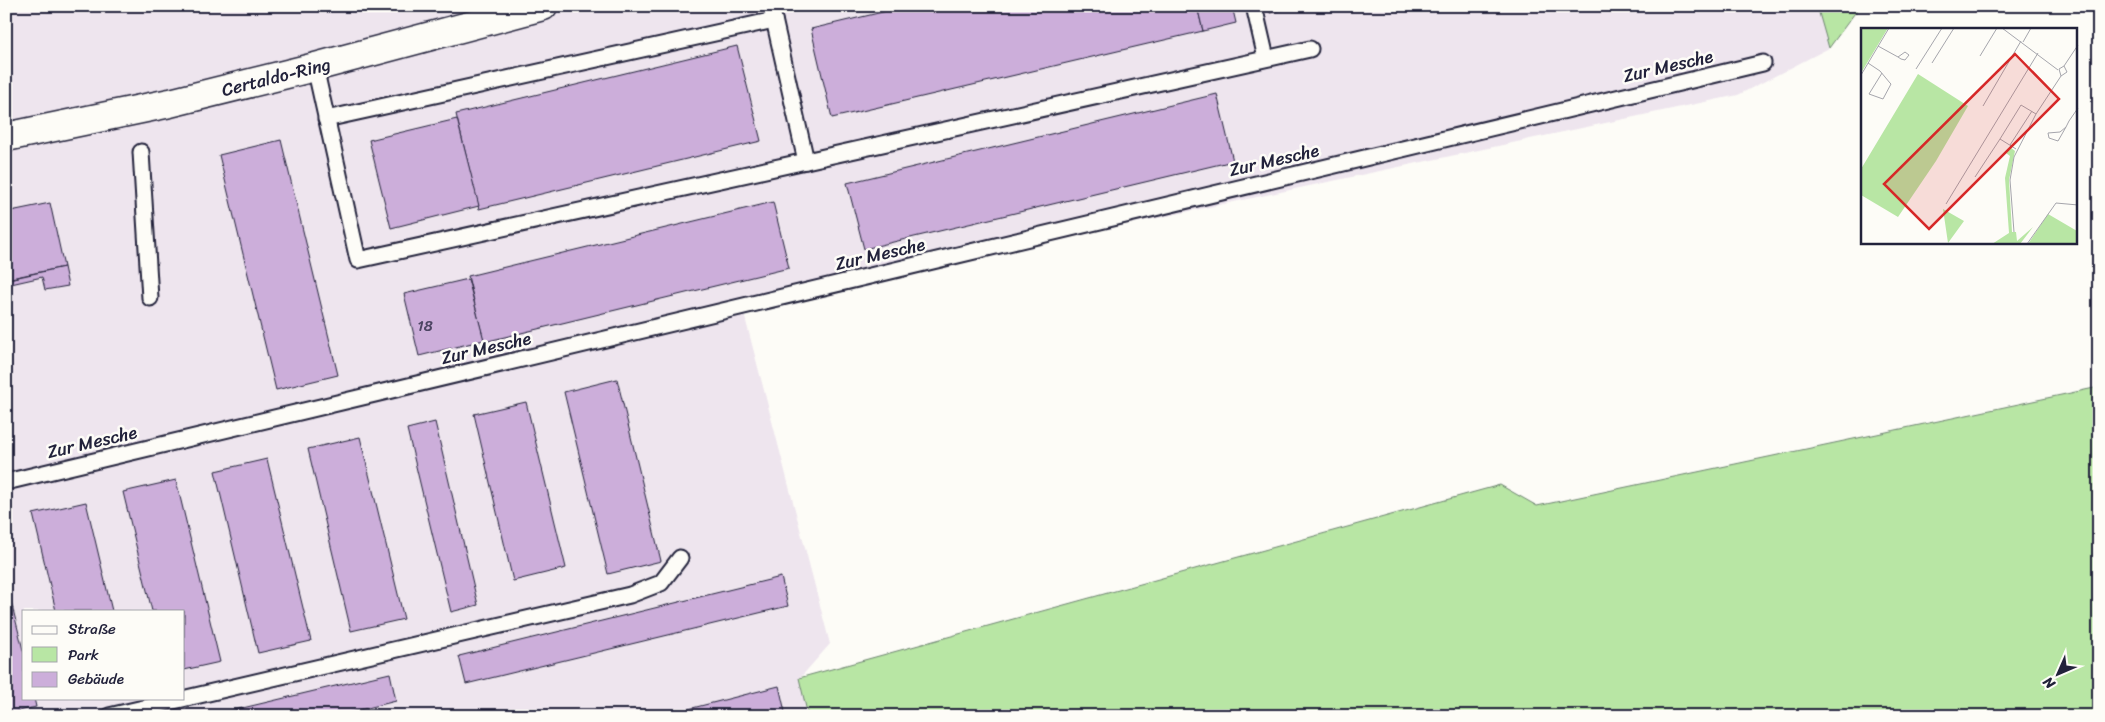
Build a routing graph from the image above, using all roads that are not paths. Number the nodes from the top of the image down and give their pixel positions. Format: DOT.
graph roads {
  1 [pos="543,6"];
  2 [pos="1254,6"];
  3 [pos="772,13"];
  4 [pos="1310,49"];
  5 [pos="1266,58"];
  6 [pos="1763,63"];
  7 [pos="315,67"];
  8 [pos="326,119"];
  9 [pos="6,137"];
  10 [pos="141,152"];
  11 [pos="806,161"];
  12 [pos="150,298"];
  13 [pos="6,482"];
  14 [pos="680,558"];
  15 [pos="185,698"];
  16 [pos="178,700"];
  17 [pos="109,716"];
  1 -- 7 [label="main road, Certaldo-Ring"];
  2 -- 5 [label="lane"];
  3 -- 8 [label="lane"];
  3 -- 11 [label="lane"];
  4 -- 5 [label="lane"];
  5 -- 11 [label="lane"];
  6 -- 13 [label="lane, Zur Mesche"];
  7 -- 8 [label="lane"];
  7 -- 9 [label="main road, Certaldo-Ring"];
  8 -- 11 [label="lane"];
  10 -- 12 [label="lane"];
  14 -- 15 [label="lane"];
  16 -- 17 [label="lane"];
}
